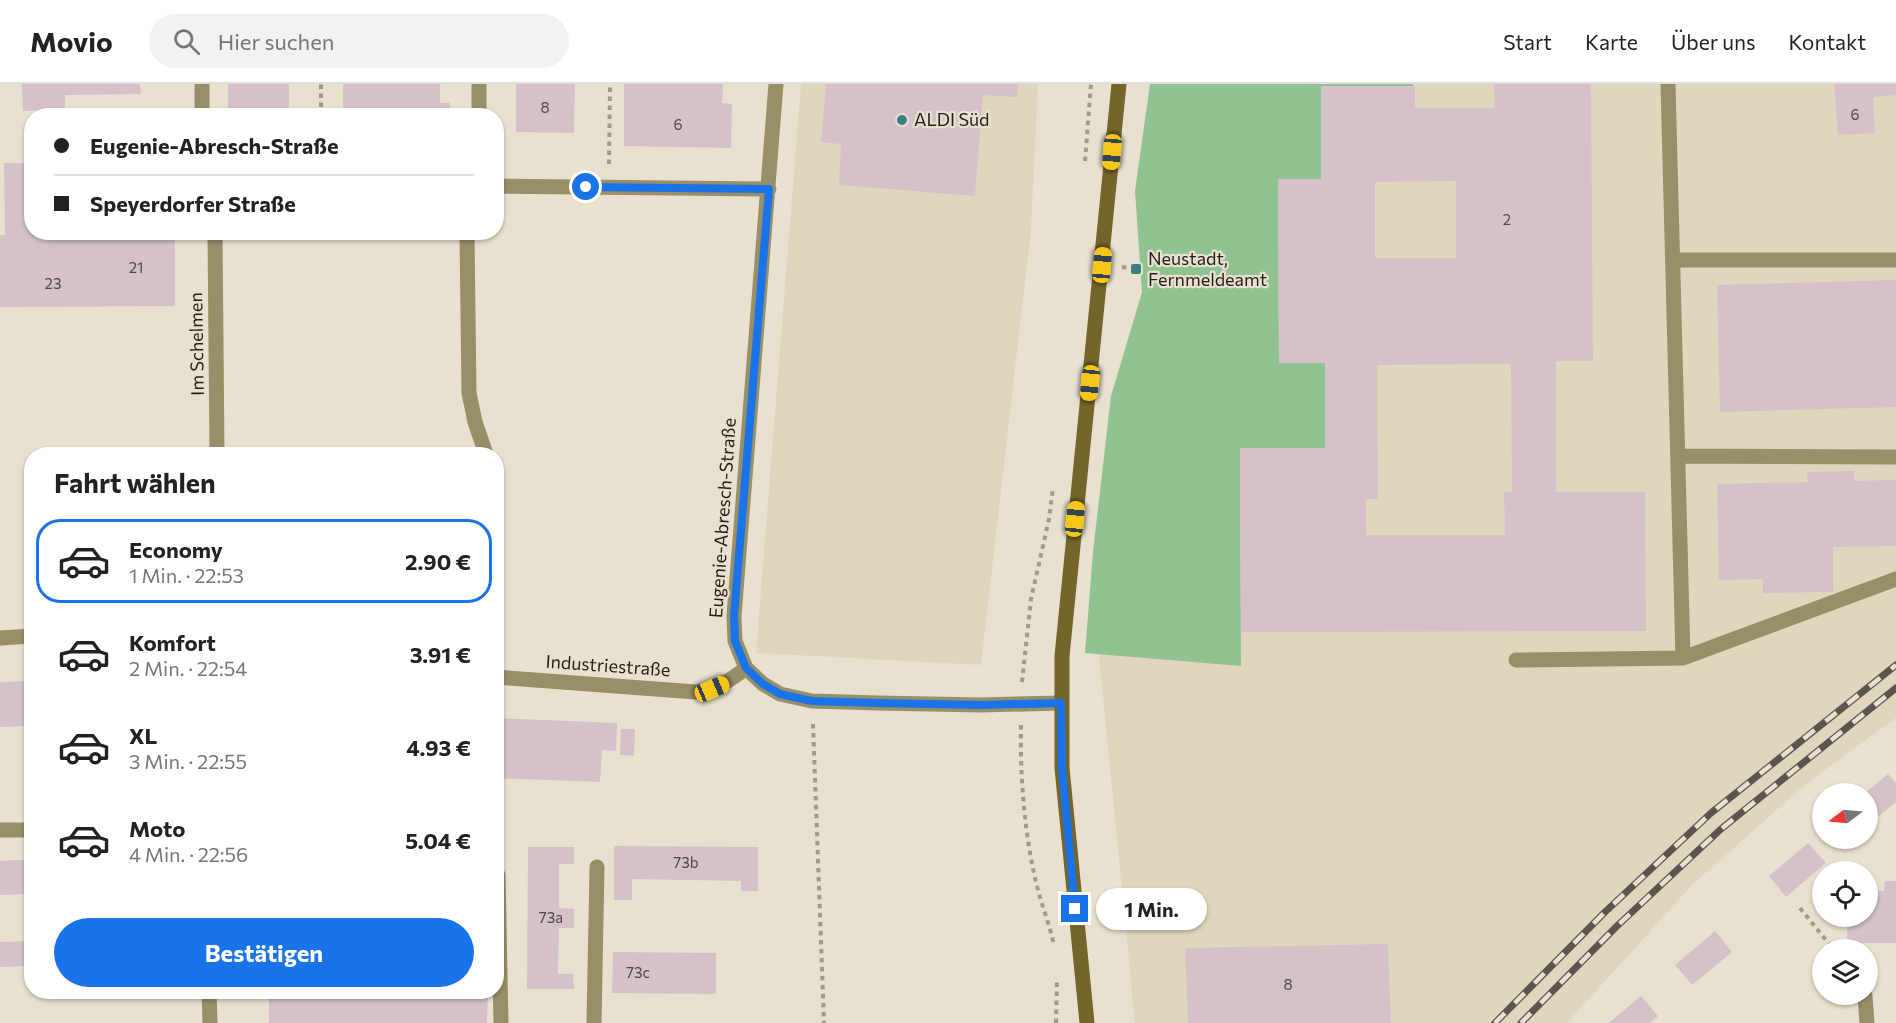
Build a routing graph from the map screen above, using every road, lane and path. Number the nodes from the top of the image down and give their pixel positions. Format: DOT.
graph roads {
  1 [pos="202,84"];
  2 [pos="321,84"];
  3 [pos="479,84"];
  4 [pos="610,84"];
  5 [pos="776,84"];
  6 [pos="1119,84"];
  7 [pos="1668,84"];
  8 [pos="202,108"];
  9 [pos="321,108"];
  10 [pos="478,108"];
  11 [pos="504,186"];
  12 [pos="608,187"];
  13 [pos="769,189"];
  14 [pos="215,240"];
  15 [pos="466,240"];
  16 [pos="1673,260"];
  17 [pos="1896,260"];
  18 [pos="217,447"];
  19 [pos="484,447"];
  20 [pos="1678,456"];
  21 [pos="1896,457"];
  22 [pos="1896,579"];
  23 [pos="24,636"];
  24 [pos="0,638"];
  25 [pos="1683,658"];
  26 [pos="1516,660"];
  27 [pos="746,668"];
  28 [pos="504,678"];
  29 [pos="812,701"];
  30 [pos="1061,703"];
  31 [pos="0,830"];
  32 [pos="24,830"];
  33 [pos="597,867"];
  34 [pos="1800,908"];
  35 [pos="1825,939"];
  36 [pos="209,999"];
  37 [pos="501,999"];
  38 [pos="1866,1005"];
  39 [pos="210,1023"];
  40 [pos="501,1023"];
  41 [pos="594,1023"];
  42 [pos="824,1023"];
  43 [pos="1087,1023"];
  44 [pos="1867,1023"];
  1 -- 8 [label="street"];
  2 -- 9 [label="path"];
  3 -- 10 [label="street"];
  4 -- 12 [label="path"];
  5 -- 13 [label="street, Eugenie-Abresch-Straße"];
  6 -- 30 [label="street"];
  7 -- 16 [label="street"];
  11 -- 12 [label="street"];
  12 -- 13 [label="street"];
  13 -- 27 [label="street, Eugenie-Abresch-Straße"];
  14 -- 18 [label="street, Im Schelmen"];
  15 -- 19 [label="street"];
  16 -- 17 [label="street"];
  16 -- 20 [label="street"];
  20 -- 21 [label="street"];
  20 -- 25 [label="street"];
  22 -- 25 [label="street"];
  23 -- 24 [label="street"];
  25 -- 26 [label="street"];
  27 -- 28 [label="street, Industriestraße"];
  27 -- 29 [label="street, Eugenie-Abresch-Straße"];
  29 -- 30 [label="street, Eugenie-Abresch-Straße"];
  29 -- 42 [label="path"];
  30 -- 43 [label="street"];
  31 -- 32 [label="street"];
  33 -- 41 [label="street"];
  34 -- 35 [label="path"];
  36 -- 39 [label="street"];
  37 -- 40 [label="street"];
  38 -- 44 [label="street"];
}
